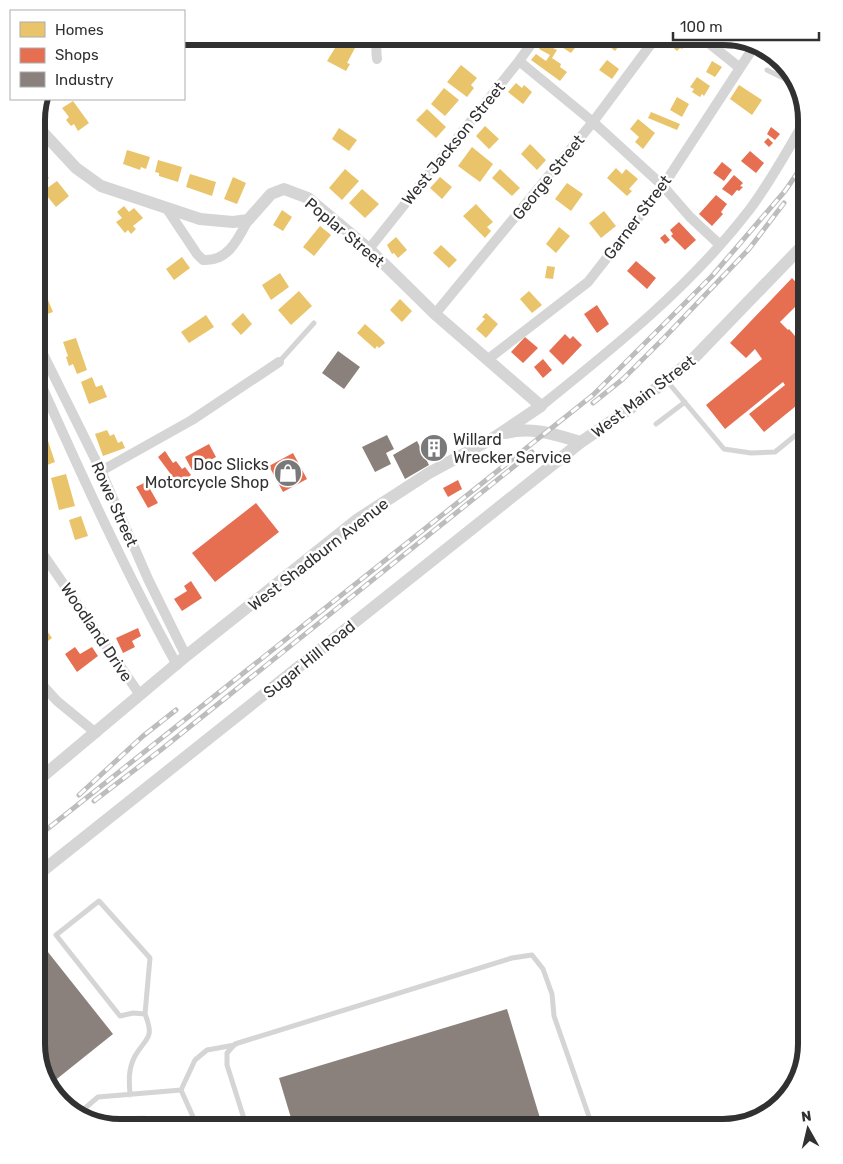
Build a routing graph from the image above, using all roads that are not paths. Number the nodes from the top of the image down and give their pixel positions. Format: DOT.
graph roads {
  1 [pos="377,45"];
  2 [pos="530,45"];
  3 [pos="651,45"];
  4 [pos="711,45"];
  5 [pos="751,51"];
  6 [pos="377,59"];
  7 [pos="519,62"];
  8 [pos="740,68"];
  9 [pos="767,70"];
  10 [pos="785,78"];
  11 [pos="593,122"];
  12 [pos="798,132"];
  13 [pos="45,135"];
  14 [pos="663,186"];
  15 [pos="167,210"];
  16 [pos="248,220"];
  17 [pos="720,245"];
  18 [pos="369,249"];
  19 [pos="798,250"];
  20 [pos="435,314"];
  21 [pos="314,323"];
  22 [pos="45,358"];
  23 [pos="487,360"];
  24 [pos="279,362"];
  25 [pos="667,380"];
  26 [pos="45,392"];
  27 [pos="685,402"];
  28 [pos="541,406"];
  29 [pos="656,424"];
  30 [pos="798,433"];
  31 [pos="495,437"];
  32 [pos="581,442"];
  33 [pos="101,471"];
  34 [pos="45,557"];
  35 [pos="182,661"];
  36 [pos="45,688"];
  37 [pos="140,695"];
  38 [pos="96,733"];
  39 [pos="45,775"];
  40 [pos="45,869"];
  41 [pos="146,1014"];
  42 [pos="235,1044"];
  43 [pos="181,1090"];
  44 [pos="130,1095"];
  45 [pos="84,1109"];
  46 [pos="194,1119"];
  47 [pos="245,1119"];
  48 [pos="590,1119"];
  1 -- 6 [label="street"];
  2 -- 7 [label="street, West Jackson Street"];
  3 -- 11 [label="street, George Street"];
  4 -- 8 [label="street"];
  5 -- 8 [label="street, Garner Street"];
  7 -- 11 [label="street"];
  7 -- 18 [label="street, West Jackson Street"];
  8 -- 14 [label="street, Garner Street"];
  9 -- 10 [label="lane"];
  11 -- 14 [label="street"];
  11 -- 20 [label="street, George Street"];
  12 -- 17 [label="street, West Shadburn Avenue"];
  13 -- 15 [label="street"];
  14 -- 17 [label="street"];
  14 -- 23 [label="street, Garner Street"];
  15 -- 16 [label="street"];
  15 -- 16 [label="street, Poplar Street"];
  16 -- 18 [label="street, Poplar Street"];
  17 -- 28 [label="street, West Shadburn Avenue"];
  18 -- 20 [label="street, Poplar Street"];
  19 -- 25 [label="street, West Main Street"];
  20 -- 23 [label="street, Poplar Street"];
  21 -- 24 [label="lane"];
  22 -- 33 [label="street, Rowe Street"];
  23 -- 28 [label="street, Poplar Street"];
  24 -- 33 [label="street"];
  25 -- 27 [label="lane"];
  25 -- 32 [label="street, West Main Street"];
  26 -- 35 [label="street"];
  27 -- 29 [label="lane"];
  27 -- 30 [label="lane"];
  28 -- 31 [label="street, West Shadburn Avenue"];
  31 -- 32 [label="street, West Main Street"];
  31 -- 35 [label="street, West Shadburn Avenue"];
  32 -- 40 [label="street, Sugar Hill Road"];
  33 -- 35 [label="street, Rowe Street"];
  34 -- 37 [label="street, Woodland Drive"];
  35 -- 37 [label="street, West Shadburn Avenue"];
  36 -- 38 [label="street"];
  37 -- 38 [label="street, West Shadburn Avenue"];
  38 -- 39 [label="street, West Shadburn Avenue"];
  41 -- 41 [label="lane"];
  41 -- 44 [label="lane"];
  42 -- 43 [label="lane"];
  42 -- 47 [label="lane"];
  42 -- 48 [label="lane"];
  43 -- 44 [label="lane"];
  43 -- 46 [label="lane"];
  44 -- 45 [label="lane"];
}
